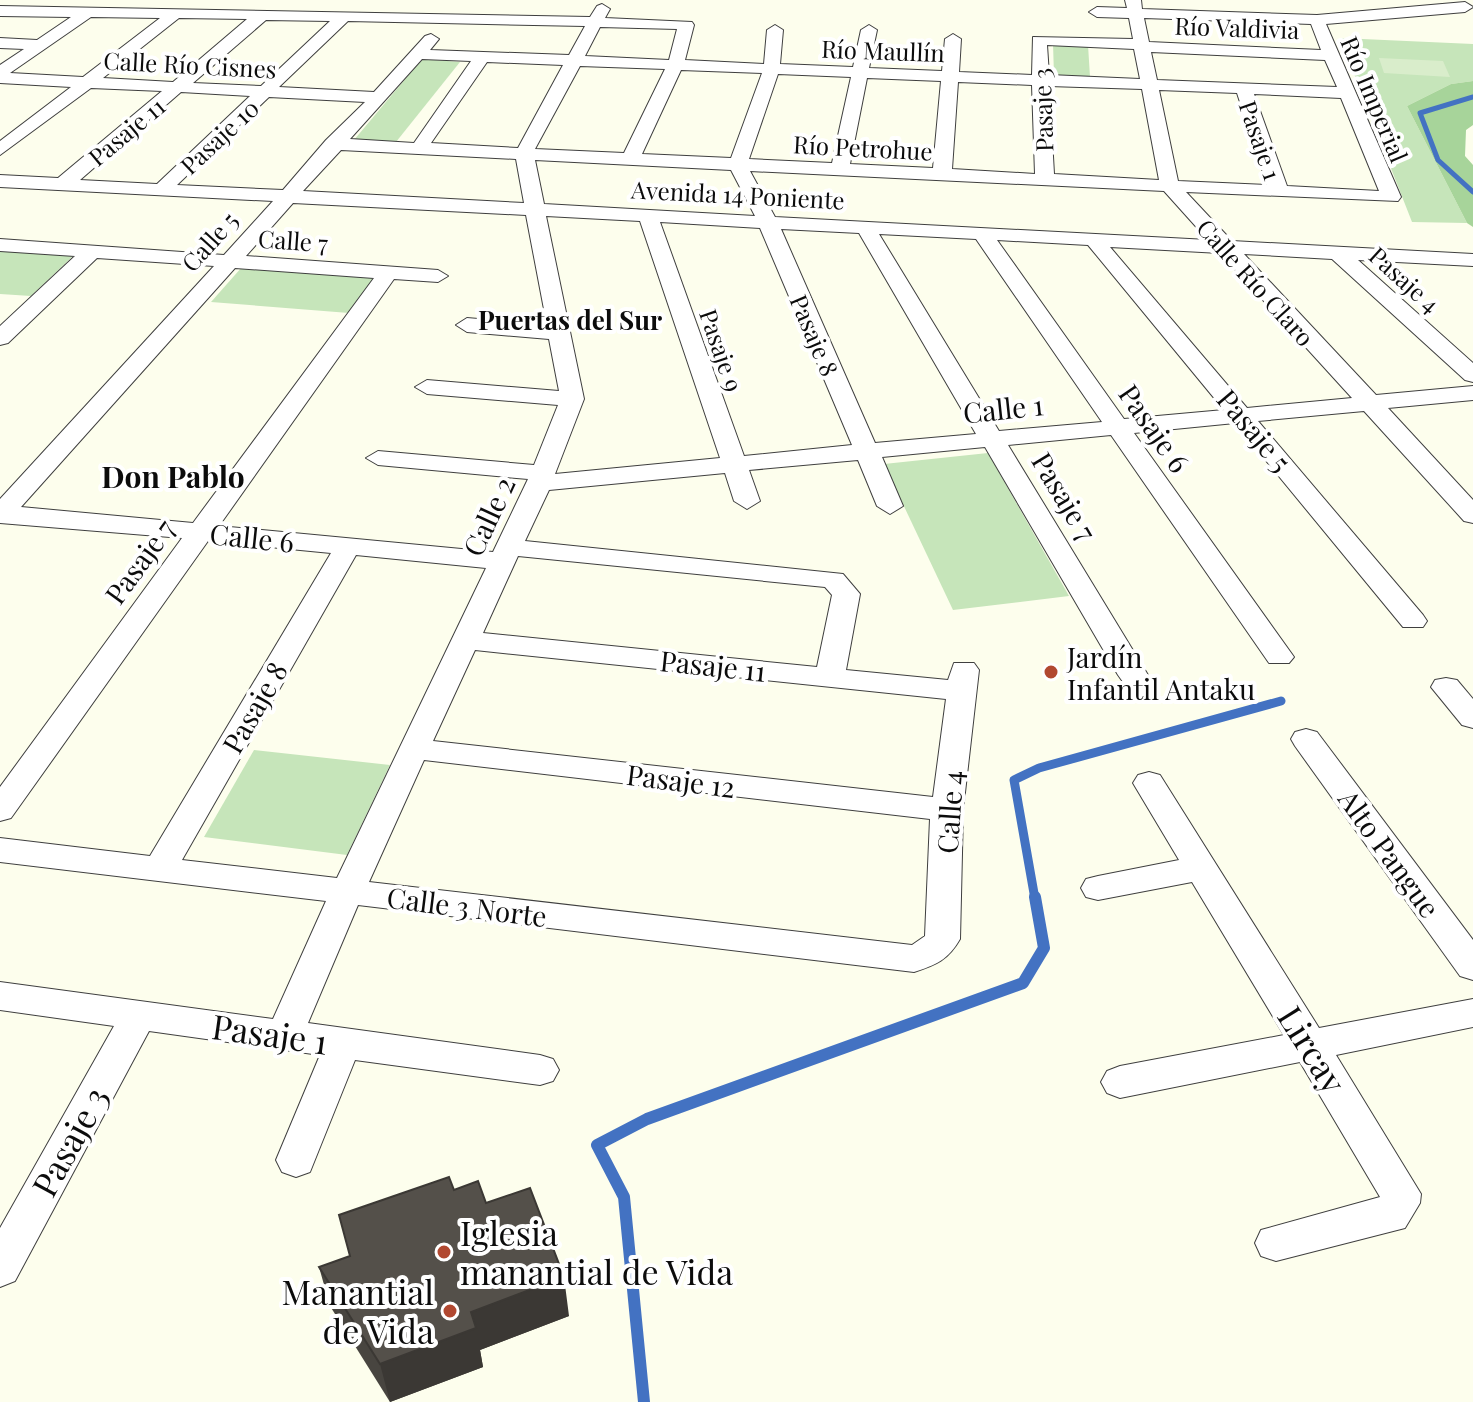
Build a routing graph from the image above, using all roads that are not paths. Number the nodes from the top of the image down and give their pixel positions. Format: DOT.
graph roads {
  1 [pos="1243,0"];
  2 [pos="1338,0"];
  3 [pos="1135,6"];
  4 [pos="1463,7"];
  5 [pos="0,11"];
  6 [pos="88,12"];
  7 [pos="455,12"];
  8 [pos="1097,12"];
  9 [pos="175,14"];
  10 [pos="262,15"];
  11 [pos="344,16"];
  12 [pos="598,16"];
  13 [pos="1252,17"];
  14 [pos="1365,17"];
  15 [pos="1317,20"];
  16 [pos="775,30"];
  17 [pos="869,30"];
  18 [pos="953,39"];
  19 [pos="1039,40"];
  20 [pos="0,43"];
  21 [pos="41,45"];
  22 [pos="1142,46"];
  23 [pos="417,54"];
  24 [pos="1330,55"];
  25 [pos="481,58"];
  26 [pos="576,62"];
  27 [pos="675,66"];
  28 [pos="771,71"];
  29 [pos="859,72"];
  30 [pos="0,76"];
  31 [pos="950,76"];
  32 [pos="1041,80"];
  33 [pos="89,83"];
  34 [pos="1148,84"];
  35 [pos="178,87"];
  36 [pos="1244,89"];
  37 [pos="266,92"];
  38 [pos="1348,93"];
  39 [pos="377,97"];
  40 [pos="332,144"];
  41 [pos="419,148"];
  42 [pos="0,150"];
  43 [pos="524,153"];
  44 [pos="631,158"];
  45 [pos="738,165"];
  46 [pos="840,169"];
  47 [pos="942,174"];
  48 [pos="1045,180"];
  49 [pos="0,181"];
  50 [pos="63,184"];
  51 [pos="1169,185"];
  52 [pos="162,189"];
  53 [pos="1279,191"];
  54 [pos="284,196"];
  55 [pos="1391,197"];
  56 [pos="534,208"];
  57 [pos="648,216"];
  58 [pos="767,220"];
  59 [pos="865,227"];
  60 [pos="982,234"];
  61 [pos="1094,240"];
  62 [pos="0,245"];
  63 [pos="1222,246"];
  64 [pos="92,252"];
  65 [pos="1338,253"];
  66 [pos="226,261"];
  67 [pos="1468,263"];
  68 [pos="388,273"];
  69 [pos="438,276"];
  70 [pos="0,304"];
  71 [pos="32,307"];
  72 [pos="467,325"];
  73 [pos="557,333"];
  74 [pos="0,338"];
  75 [pos="1473,375"];
  76 [pos="427,387"];
  77 [pos="1473,393"];
  78 [pos="572,399"];
  79 [pos="1367,403"];
  80 [pos="1243,415"];
  81 [pos="1118,427"];
  82 [pos="994,439"];
  83 [pos="864,452"];
  84 [pos="378,458"];
  85 [pos="735,464"];
  86 [pos="541,478"];
  87 [pos="747,501"];
  88 [pos="890,506"];
  89 [pos="1,514"];
  90 [pos="1473,515"];
  91 [pos="199,532"];
  92 [pos="348,546"];
  93 [pos="506,554"];
  94 [pos="1413,621"];
  95 [pos="466,640"];
  96 [pos="1279,657"];
  97 [pos="1133,675"];
  98 [pos="830,677"];
  99 [pos="962,680"];
  100 [pos="1446,687"];
  101 [pos="1473,718"];
  102 [pos="1306,739"];
  103 [pos="415,749"];
  104 [pos="1149,783"];
  105 [pos="0,810"];
  106 [pos="947,810"];
  107 [pos="0,850"];
  108 [pos="160,868"];
  109 [pos="1201,868"];
  110 [pos="1098,888"];
  111 [pos="347,892"];
  112 [pos="932,952"];
  113 [pos="1473,966"];
  114 [pos="0,996"];
  115 [pos="1473,1013"];
  116 [pos="139,1015"];
  117 [pos="284,1035"];
  118 [pos="343,1043"];
  119 [pos="1309,1045"];
  120 [pos="540,1070"];
  121 [pos="1120,1082"];
  122 [pos="296,1160"];
  123 [pos="1276,1243"];
  124 [pos="0,1268"];
  1 -- 13 [label="street"];
  2 -- 14 [label="street"];
  3 -- 8 [label="street"];
  3 -- 13 [label="street"];
  3 -- 22 [label="street, Calle Río Claro"];
  4 -- 14 [label="street"];
  5 -- 6 [label="street"];
  6 -- 9 [label="street"];
  6 -- 21 [label="street"];
  7 -- 11 [label="street"];
  7 -- 12 [label="street"];
  7 -- 23 [label="street, Calle 5"];
  9 -- 10 [label="street"];
  9 -- 33 [label="street"];
  10 -- 11 [label="street"];
  10 -- 35 [label="street, Pasaje 11"];
  11 -- 37 [label="street, Pasaje 10"];
  12 -- 26 [label="street"];
  12 -- 27 [label="street"];
  13 -- 15 [label="street"];
  14 -- 15 [label="street"];
  15 -- 24 [label="street, Río Imperial"];
  16 -- 28 [label="street"];
  17 -- 29 [label="street"];
  18 -- 31 [label="street"];
  19 -- 22 [label="street, Río Valdivia"];
  19 -- 32 [label="street, Pasaje 3"];
  20 -- 21 [label="street"];
  21 -- 30 [label="street"];
  22 -- 24 [label="street, Río Valdivia"];
  22 -- 34 [label="street, Calle Río Claro"];
  23 -- 25 [label="street, Río Maullín"];
  23 -- 39 [label="street, Calle 5"];
  24 -- 38 [label="street, Río Imperial"];
  25 -- 26 [label="street, Río Maullín"];
  25 -- 41 [label="street"];
  26 -- 27 [label="street, Río Maullín"];
  26 -- 43 [label="street"];
  27 -- 28 [label="street, Río Maullín"];
  27 -- 44 [label="street"];
  28 -- 29 [label="street, Río Maullín"];
  28 -- 45 [label="street"];
  29 -- 31 [label="street, Río Maullín"];
  29 -- 46 [label="street"];
  30 -- 33 [label="street, Calle Río Cisnes"];
  31 -- 32 [label="street, Río Maullín"];
  31 -- 47 [label="street"];
  32 -- 34 [label="street, Río Maullín"];
  32 -- 48 [label="street, Pasaje 3"];
  33 -- 35 [label="street, Calle Río Cisnes"];
  33 -- 42 [label="street"];
  34 -- 36 [label="street, Río Maullín"];
  34 -- 51 [label="street, Calle Río Claro"];
  35 -- 37 [label="street, Calle Río Cisnes"];
  35 -- 50 [label="street, Pasaje 11"];
  36 -- 38 [label="street, Río Maullín"];
  36 -- 53 [label="street, Pasaje 1"];
  37 -- 39 [label="street, Calle Río Cisnes"];
  37 -- 52 [label="street, Pasaje 10"];
  38 -- 55 [label="street, Río Imperial"];
  39 -- 40 [label="street, Calle 5"];
  40 -- 41 [label="street, Río Petrohue"];
  40 -- 54 [label="street, Calle 5"];
  41 -- 43 [label="street, Río Petrohue"];
  43 -- 44 [label="street, Río Petrohue"];
  43 -- 56 [label="street"];
  44 -- 45 [label="street, Río Petrohue"];
  45 -- 46 [label="street, Río Petrohue"];
  45 -- 58 [label="street, Pasaje 8"];
  46 -- 47 [label="street, Río Petrohue"];
  47 -- 48 [label="street, Río Petrohue"];
  48 -- 51 [label="street, Río Petrohue"];
  49 -- 50 [label="street, Avenida 14 Poniente"];
  50 -- 52 [label="street, Avenida 14 Poniente"];
  51 -- 53 [label="street, Río Petrohue"];
  51 -- 63 [label="street, Calle Río Claro"];
  52 -- 54 [label="street, Avenida 14 Poniente"];
  53 -- 55 [label="street, Río Petrohue"];
  54 -- 56 [label="street, Avenida 14 Poniente"];
  54 -- 66 [label="street, Calle 5"];
  56 -- 57 [label="street, Avenida 14 Poniente"];
  56 -- 73 [label="street"];
  57 -- 58 [label="street, Avenida 14 Poniente"];
  57 -- 85 [label="street, Pasaje 9"];
  58 -- 59 [label="street, Avenida 14 Poniente"];
  58 -- 83 [label="street, Pasaje 8"];
  59 -- 60 [label="street, Avenida 14 Poniente"];
  59 -- 82 [label="street, Pasaje 7"];
  60 -- 61 [label="street, Avenida 14 Poniente"];
  60 -- 81 [label="street, Pasaje 6"];
  61 -- 63 [label="street, Avenida 14 Poniente"];
  61 -- 80 [label="street, Pasaje 5"];
  62 -- 64 [label="street, Calle 7"];
  63 -- 65 [label="street, Avenida 14 Poniente"];
  63 -- 79 [label="street, Calle Río Claro"];
  64 -- 66 [label="street, Calle 7"];
  64 -- 71 [label="street"];
  65 -- 67 [label="street, Avenida 14 Poniente"];
  65 -- 75 [label="street, Pasaje 4"];
  66 -- 68 [label="street, Calle 7"];
  66 -- 89 [label="street, Calle 5"];
  68 -- 69 [label="street, Calle 7"];
  68 -- 91 [label="street, Pasaje 7"];
  70 -- 71 [label="street"];
  71 -- 74 [label="street"];
  72 -- 73 [label="street"];
  73 -- 78 [label="street"];
  76 -- 78 [label="street"];
  77 -- 79 [label="street, Calle 1"];
  78 -- 86 [label="street, Calle 2"];
  79 -- 80 [label="street, Calle 1"];
  79 -- 90 [label="street, Calle Río Claro"];
  80 -- 81 [label="street, Calle 1"];
  80 -- 94 [label="street, Pasaje 5"];
  81 -- 82 [label="street, Calle 1"];
  81 -- 96 [label="street, Pasaje 6"];
  82 -- 83 [label="street, Calle 1"];
  82 -- 97 [label="street, Pasaje 7"];
  83 -- 85 [label="street, Calle 1"];
  83 -- 88 [label="street, Pasaje 8"];
  84 -- 86 [label="street"];
  85 -- 86 [label="street, Calle 1"];
  85 -- 87 [label="street, Pasaje 9"];
  86 -- 93 [label="street, Calle 2"];
  89 -- 91 [label="street, Calle 6"];
  91 -- 92 [label="street, Calle 6"];
  91 -- 105 [label="street, Pasaje 7"];
  92 -- 93 [label="street, Calle 6"];
  92 -- 108 [label="street, Pasaje 8"];
  93 -- 95 [label="street, Calle 2"];
  93 -- 98 [label="street, Calle 6"];
  95 -- 98 [label="street, Pasaje 11"];
  95 -- 103 [label="street, Calle 2"];
  98 -- 99 [label="street, Pasaje 11"];
  99 -- 106 [label="street, Calle 4"];
  100 -- 101 [label="street"];
  102 -- 113 [label="street, Alto Pangue"];
  103 -- 106 [label="street, Pasaje 12"];
  103 -- 111 [label="street, Calle 2"];
  104 -- 109 [label="street, Lircay"];
  106 -- 112 [label="street, Calle 4"];
  107 -- 108 [label="street, Calle 3 Norte"];
  108 -- 111 [label="street, Calle 3 Norte"];
  109 -- 110 [label="street"];
  109 -- 119 [label="street, Lircay"];
  111 -- 112 [label="street, Calle 3 Norte"];
  111 -- 117 [label="street, Calle 2"];
  114 -- 116 [label="street, Pasaje 1"];
  115 -- 119 [label="street"];
  116 -- 117 [label="street, Pasaje 1"];
  116 -- 124 [label="street, Pasaje 3"];
  117 -- 118 [label="street, Pasaje 1"];
  118 -- 120 [label="street, Pasaje 1"];
  118 -- 122 [label="street"];
  119 -- 121 [label="street"];
  119 -- 123 [label="street, Lircay"];
}
